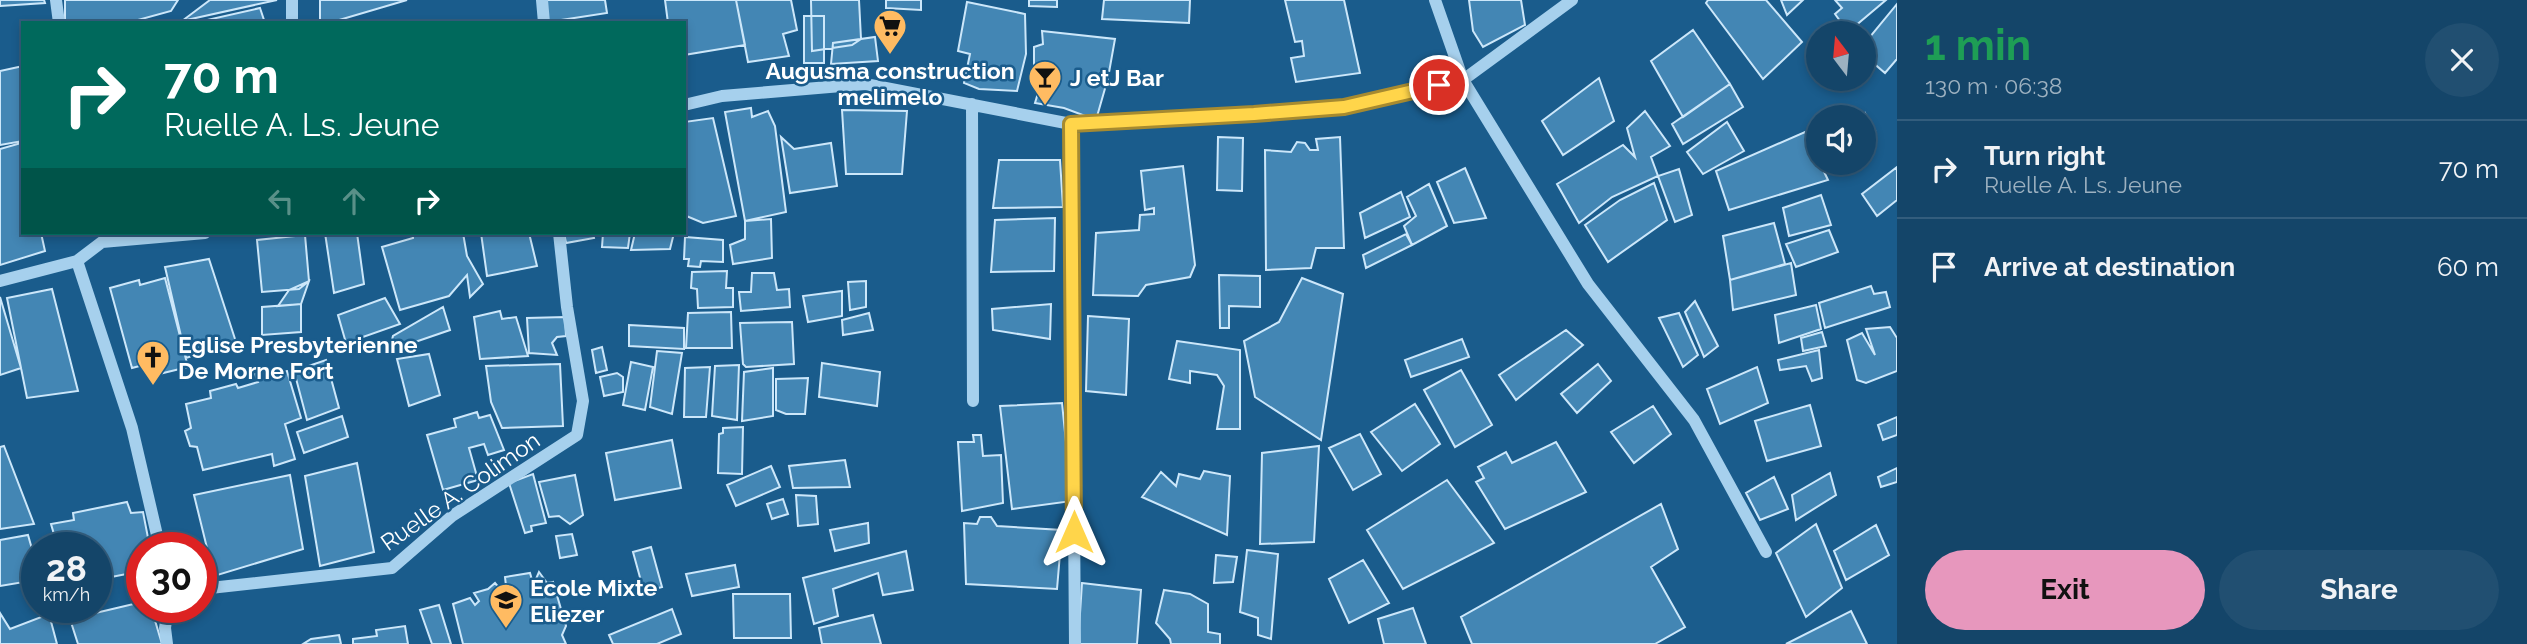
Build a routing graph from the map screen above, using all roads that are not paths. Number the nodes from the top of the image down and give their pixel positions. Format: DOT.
graph roads {
  1 [pos="57,0"];
  2 [pos="292,0"];
  3 [pos="542,0"];
  4 [pos="1435,0"];
  5 [pos="1572,0"];
  6 [pos="59,21"];
  7 [pos="292,21"];
  8 [pos="544,21"];
  9 [pos="1463,80"];
  10 [pos="972,104"];
  11 [pos="686,105"];
  12 [pos="1071,124"];
  13 [pos="163,235"];
  14 [pos="559,235"];
  15 [pos="101,238"];
  16 [pos="77,261"];
  17 [pos="0,281"];
  18 [pos="973,401"];
  19 [pos="156,532"];
  20 [pos="1766,552"];
  21 [pos="217,587"];
  22 [pos="166,623"];
  23 [pos="167,644"];
  24 [pos="1075,644"];
  1 -- 6 [label="street"];
  2 -- 7 [label="street"];
  3 -- 8 [label="street"];
  4 -- 9 [label="street"];
  5 -- 9 [label="street"];
  9 -- 12 [label="street"];
  9 -- 20 [label="street"];
  10 -- 11 [label="street"];
  10 -- 12 [label="street"];
  10 -- 18 [label="street"];
  12 -- 24 [label="street"];
  13 -- 15 [label="street"];
  14 -- 21 [label="street, Ruelle A. Colimon"];
  15 -- 16 [label="street"];
  16 -- 17 [label="street"];
  16 -- 19 [label="street"];
  22 -- 23 [label="street"];
}
